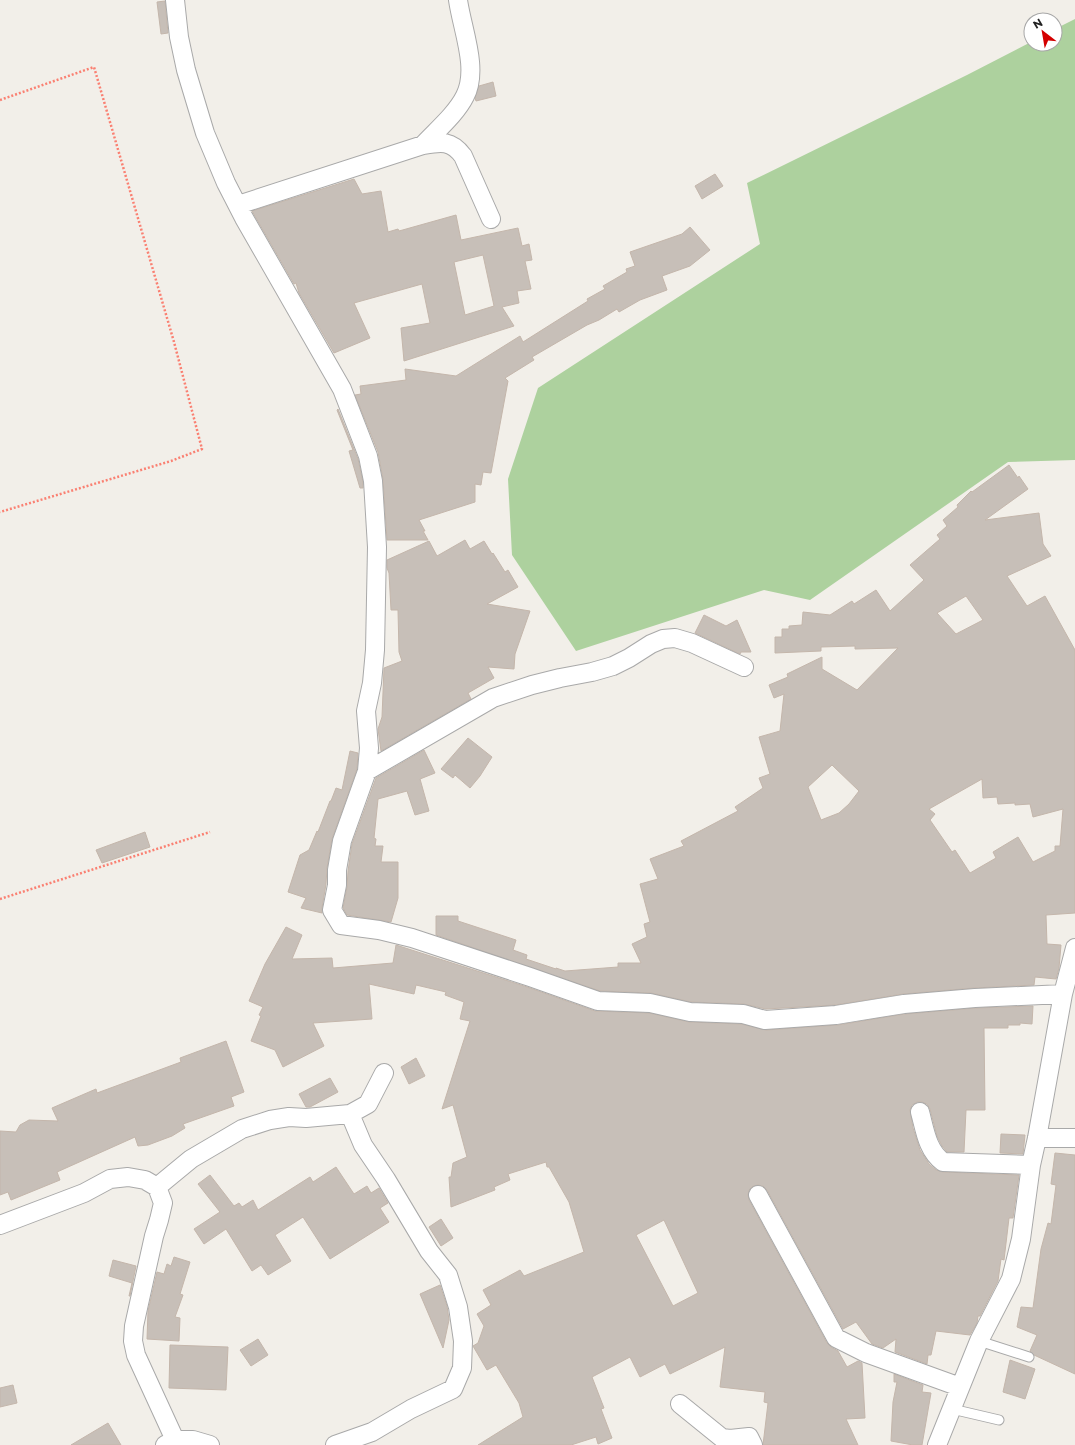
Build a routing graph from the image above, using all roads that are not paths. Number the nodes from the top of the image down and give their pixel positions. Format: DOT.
graph roads {
  1 [pos="175,0"];
  2 [pos="458,0"];
  3 [pos="423,145"];
  4 [pos="238,205"];
  5 [pos="491,219"];
  6 [pos="744,667"];
  7 [pos="367,771"];
  8 [pos="1075,948"];
  9 [pos="1063,994"];
  10 [pos="384,1073"];
  11 [pos="920,1112"];
  12 [pos="350,1114"];
  13 [pos="1038,1138"];
  14 [pos="1075,1138"];
  15 [pos="1031,1165"];
  16 [pos="157,1187"];
  17 [pos="758,1195"];
  18 [pos="0,1225"];
  19 [pos="979,1341"];
  20 [pos="1029,1357"];
  21 [pos="960,1387"];
  22 [pos="680,1404"];
  23 [pos="952,1409"];
  24 [pos="999,1420"];
  25 [pos="170,1442"];
  26 [pos="210,1445"];
  27 [pos="335,1445"];
  28 [pos="753,1445"];
  29 [pos="937,1445"];
  1 -- 4 [label="street"];
  2 -- 3 [label="street"];
  3 -- 4 [label="street"];
  3 -- 5 [label="street"];
  4 -- 7 [label="street"];
  6 -- 7 [label="street"];
  7 -- 9 [label="street"];
  8 -- 9 [label="street"];
  9 -- 13 [label="street"];
  10 -- 12 [label="street"];
  11 -- 15 [label="street"];
  12 -- 16 [label="street"];
  12 -- 27 [label="street"];
  13 -- 14 [label="street"];
  13 -- 15 [label="street"];
  15 -- 19 [label="street"];
  16 -- 18 [label="street"];
  16 -- 25 [label="street"];
  17 -- 21 [label="street"];
  19 -- 20 [label="lane"];
  19 -- 21 [label="street"];
  21 -- 23 [label="street"];
  22 -- 28 [label="street"];
  23 -- 24 [label="lane"];
  23 -- 29 [label="street"];
  25 -- 26 [label="street"];
}
